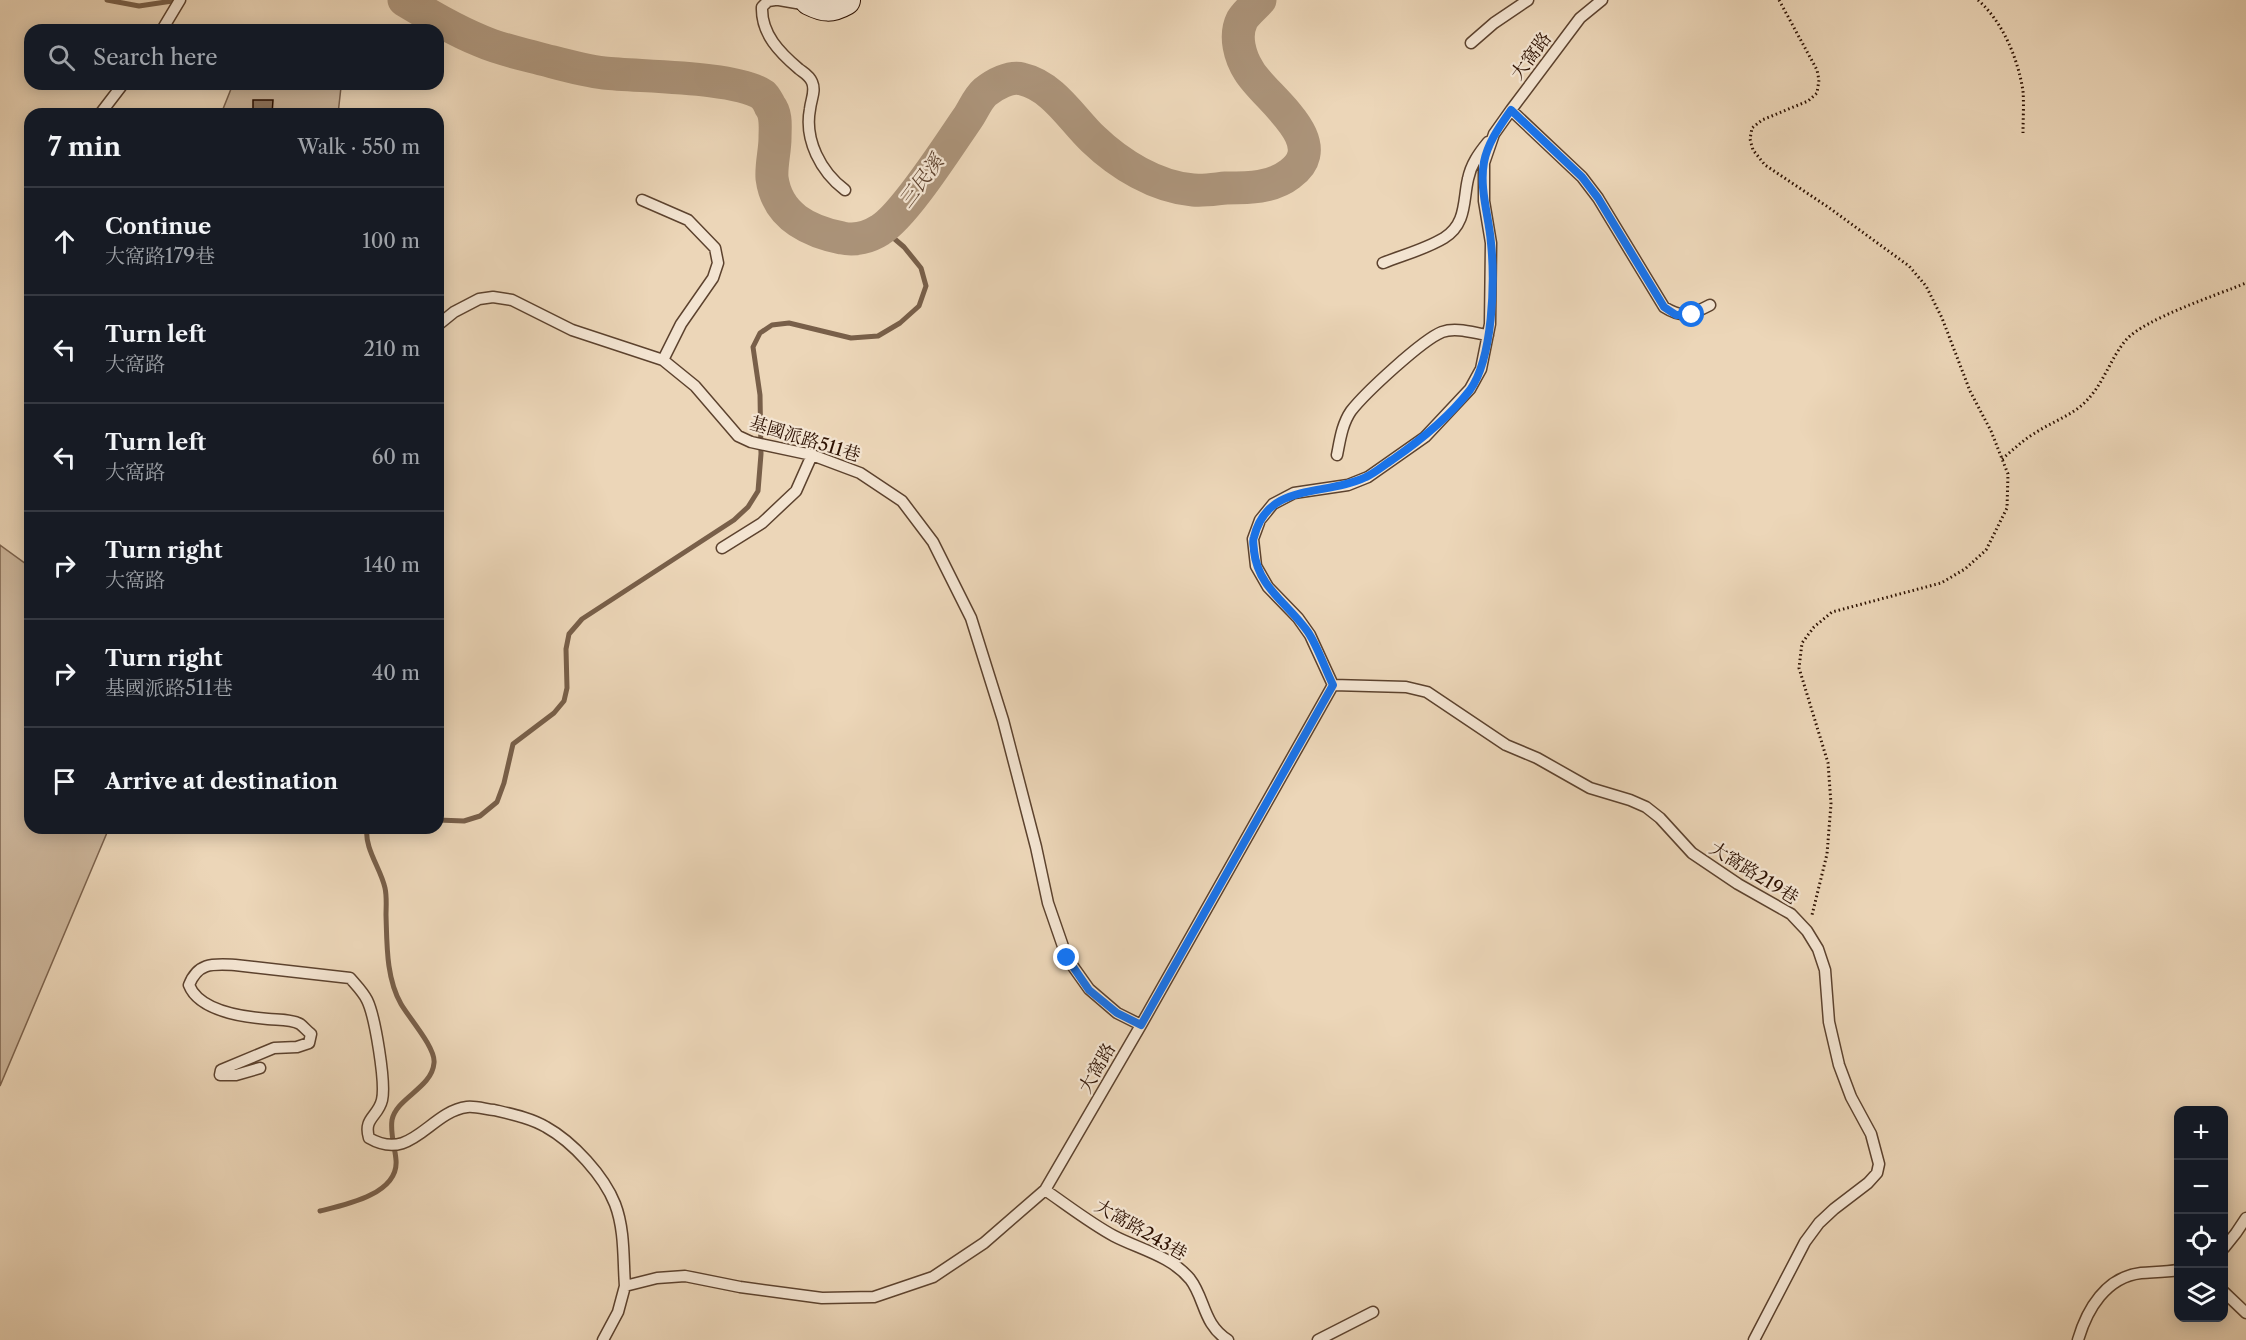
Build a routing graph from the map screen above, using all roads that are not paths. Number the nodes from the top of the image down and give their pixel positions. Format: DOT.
graph roads {
  1 [pos="180,0"];
  2 [pos="777,0"];
  3 [pos="1528,0"];
  4 [pos="1602,0"];
  5 [pos="826,2"];
  6 [pos="166,24"];
  7 [pos="1471,43"];
  8 [pos="118,90"];
  9 [pos="105,108"];
  10 [pos="1511,110"];
  11 [pos="1494,135"];
  12 [pos="845,190"];
  13 [pos="642,200"];
  14 [pos="1383,263"];
  15 [pos="1710,305"];
  16 [pos="444,320"];
  17 [pos="1488,335"];
  18 [pos="663,360"];
  19 [pos="812,455"];
  20 [pos="1337,455"];
  21 [pos="722,548"];
  22 [pos="1333,685"];
  23 [pos="1141,1025"];
  24 [pos="260,1068"];
  25 [pos="1045,1190"];
  26 [pos="2246,1218"];
  27 [pos="2228,1242"];
  28 [pos="2174,1270"];
  29 [pos="625,1286"];
  30 [pos="2228,1296"];
  31 [pos="1373,1312"];
  32 [pos="2246,1312"];
  33 [pos="603,1340"];
  34 [pos="1228,1340"];
  35 [pos="1318,1340"];
  36 [pos="1754,1340"];
  37 [pos="2078,1340"];
  1 -- 6 [label="lane"];
  2 -- 5 [label="lane"];
  2 -- 12 [label="lane"];
  3 -- 7 [label="lane"];
  4 -- 10 [label="lane, 大窩路"];
  8 -- 9 [label="lane"];
  10 -- 11 [label="lane, 大窩路"];
  10 -- 15 [label="lane"];
  11 -- 14 [label="lane"];
  11 -- 17 [label="lane, 大窩路"];
  13 -- 18 [label="lane"];
  16 -- 18 [label="lane, 基國派路511巷"];
  17 -- 20 [label="lane"];
  17 -- 22 [label="lane, 大窩路"];
  18 -- 19 [label="lane, 基國派路511巷"];
  19 -- 21 [label="lane"];
  19 -- 23 [label="lane, 基國派路511巷"];
  22 -- 23 [label="lane, 大窩路"];
  22 -- 36 [label="lane, 大窩路219巷"];
  23 -- 25 [label="lane, 大窩路"];
  24 -- 29 [label="lane"];
  25 -- 29 [label="lane, 大窩路"];
  25 -- 34 [label="lane, 大窩路243巷"];
  26 -- 27 [label="lane"];
  28 -- 37 [label="lane"];
  29 -- 33 [label="lane"];
  30 -- 32 [label="lane"];
  31 -- 35 [label="lane"];
}
